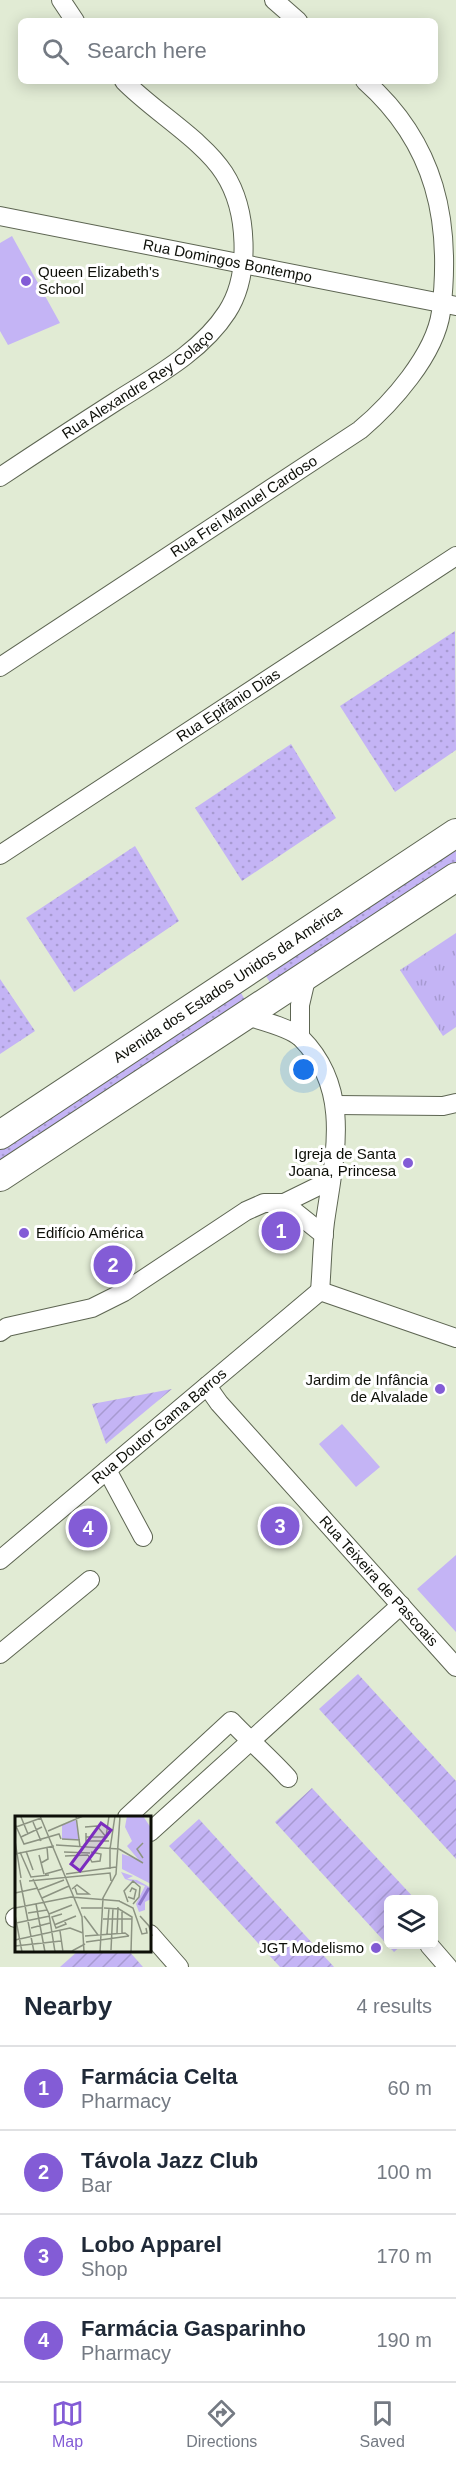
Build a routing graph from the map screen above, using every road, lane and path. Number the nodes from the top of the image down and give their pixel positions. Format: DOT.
graph roads {
  1 [pos="61,0"];
  2 [pos="274,0"];
  3 [pos="73,18"];
  4 [pos="294,18"];
  5 [pos="127,84"];
  6 [pos="368,84"];
  7 [pos="0,216"];
  8 [pos="244,264"];
  9 [pos="448,305"];
  10 [pos="0,477"];
  11 [pos="456,556"];
  12 [pos="0,667"];
  13 [pos="456,833"];
  14 [pos="0,855"];
  15 [pos="456,877"];
  16 [pos="307,975"];
  17 [pos="246,1016"];
  18 [pos="300,1037"];
  19 [pos="456,1103"];
  20 [pos="336,1105"];
  21 [pos="0,1135"];
  22 [pos="0,1177"];
  23 [pos="331,1180"];
  24 [pos="284,1203"];
  25 [pos="324,1235"];
  26 [pos="320,1291"];
  27 [pos="0,1332"];
  28 [pos="456,1338"];
  29 [pos="207,1386"];
  30 [pos="107,1470"];
  31 [pos="143,1537"];
  32 [pos="0,1560"];
  33 [pos="90,1580"];
  34 [pos="400,1605"];
  35 [pos="0,1654"];
  36 [pos="456,1667"];
  37 [pos="249,1740"];
  38 [pos="288,1778"];
  39 [pos="128,1816"];
  40 [pos="152,1830"];
  41 [pos="152,1936"];
  42 [pos="432,1949"];
  43 [pos="179,1967"];
  44 [pos="448,1967"];
  1 -- 3 [label="street"];
  2 -- 4 [label="street"];
  5 -- 8 [label="street"];
  6 -- 9 [label="street, Rua Frei Manuel Cardoso"];
  7 -- 8 [label="street, Rua Domingos Bontempo"];
  8 -- 9 [label="street, Rua Domingos Bontempo"];
  8 -- 10 [label="street, Rua Alexandre Rey Colaço"];
  9 -- 12 [label="street, Rua Frei Manuel Cardoso"];
  11 -- 14 [label="street, Rua Epifânio Dias"];
  13 -- 21 [label="main road, Avenida dos Estados Unidos da América"];
  15 -- 16 [label="main road"];
  16 -- 17 [label="main road"];
  16 -- 18 [label="street"];
  17 -- 18 [label="street"];
  17 -- 22 [label="main road"];
  18 -- 20 [label="street"];
  19 -- 20 [label="street"];
  20 -- 23 [label="street"];
  23 -- 24 [label="street"];
  23 -- 25 [label="street"];
  24 -- 25 [label="street"];
  24 -- 27 [label="street"];
  25 -- 26 [label="street"];
  26 -- 28 [label="street"];
  26 -- 29 [label="street, Rua Doutor Gama Barros"];
  29 -- 30 [label="street, Rua Doutor Gama Barros"];
  29 -- 34 [label="street, Rua Teixeira de Pascoais"];
  30 -- 31 [label="street"];
  30 -- 32 [label="street, Rua Doutor Gama Barros"];
  33 -- 35 [label="street"];
  34 -- 36 [label="street, Rua Teixeira de Pascoais"];
  34 -- 37 [label="street"];
  37 -- 38 [label="street"];
  37 -- 39 [label="street"];
  37 -- 40 [label="street"];
  41 -- 43 [label="street"];
  42 -- 44 [label="street"];
}
